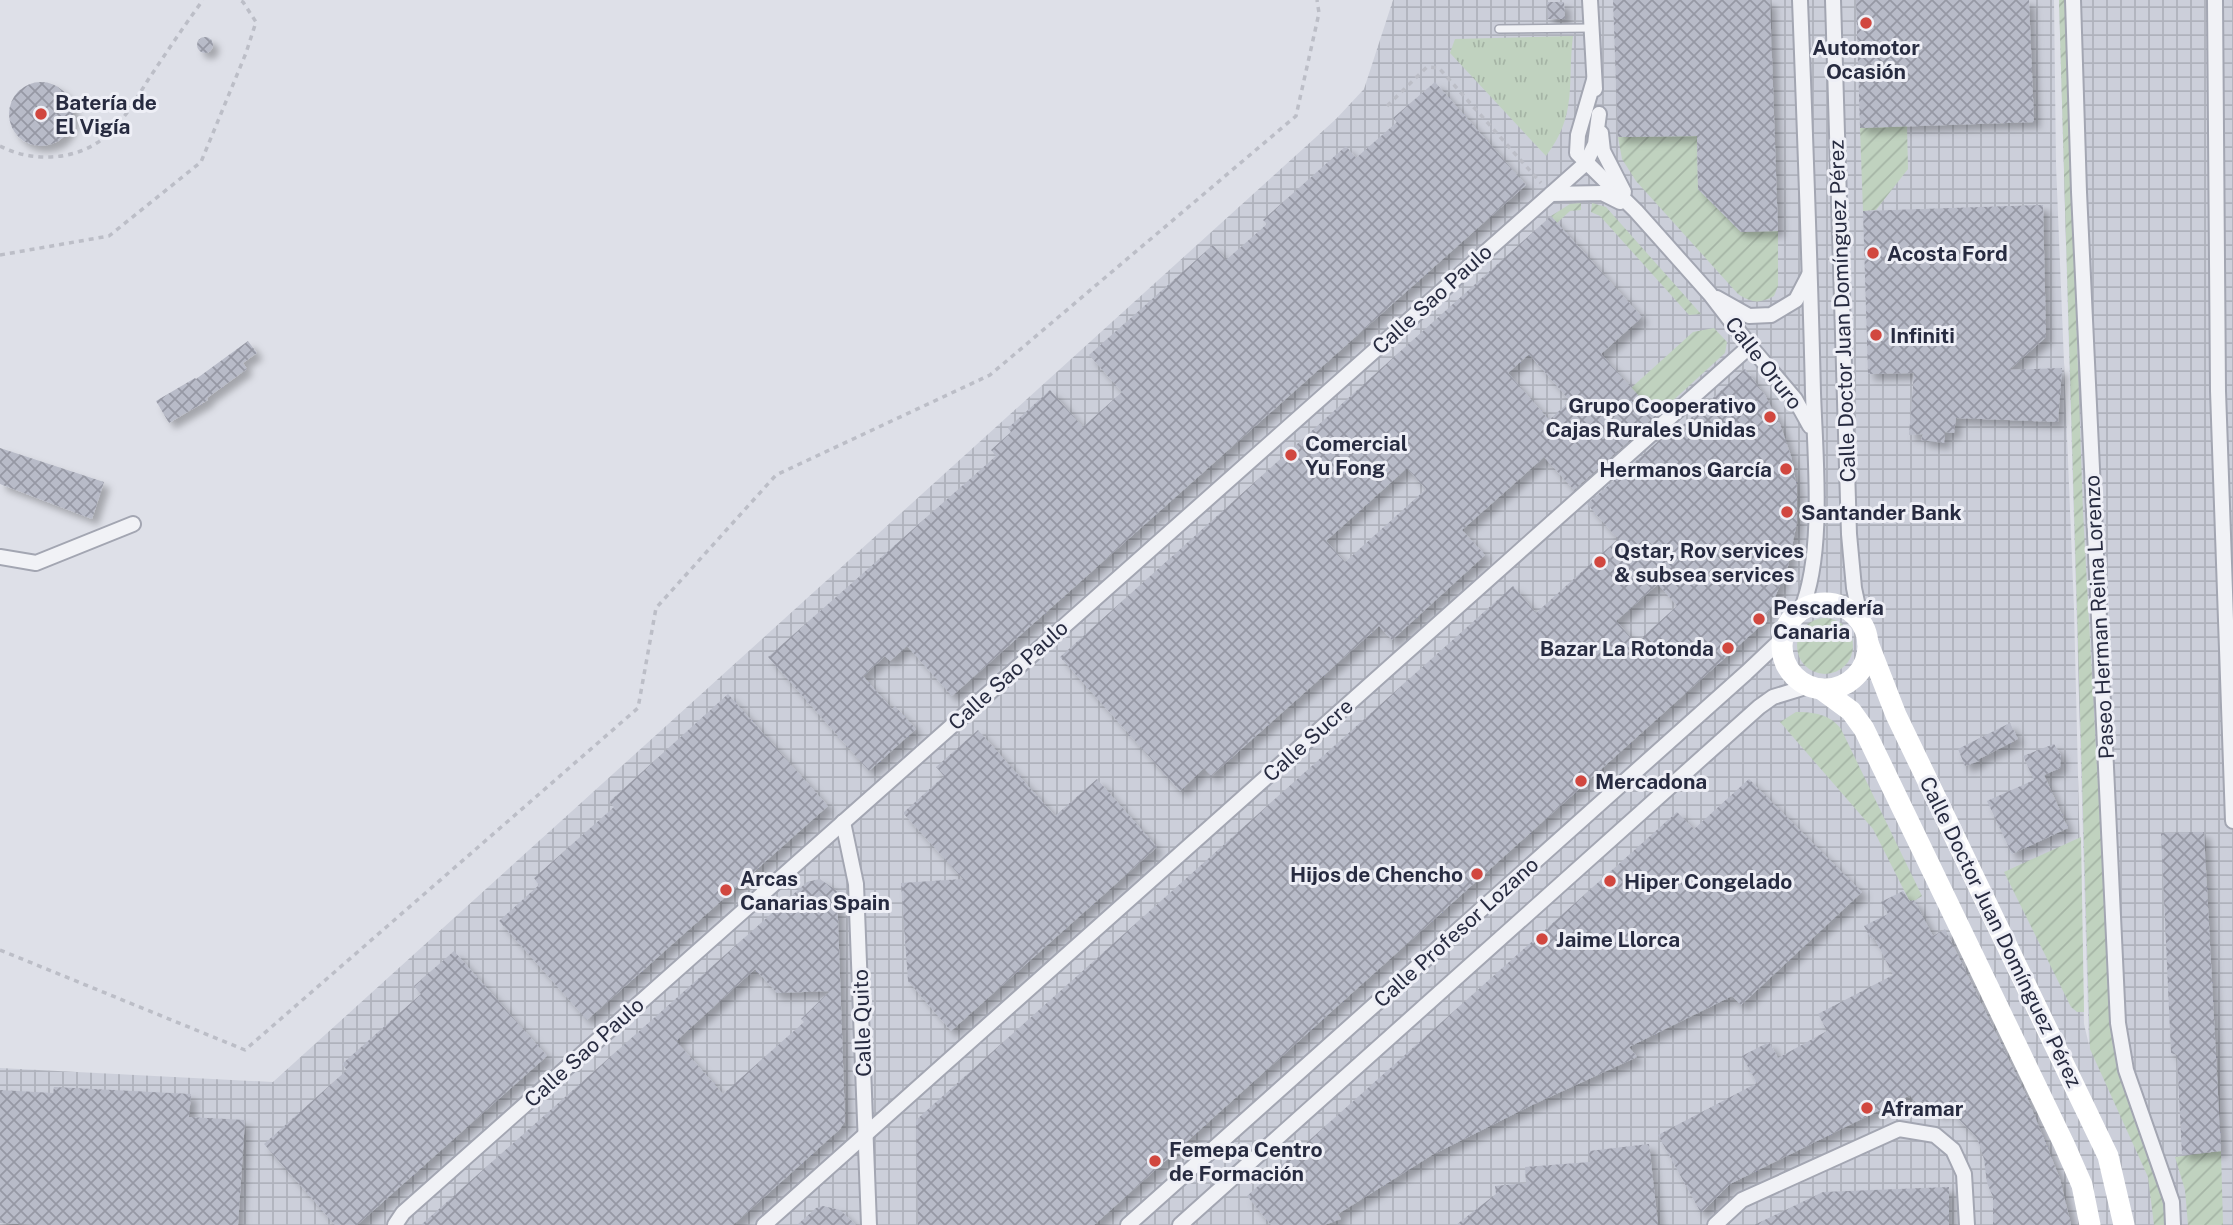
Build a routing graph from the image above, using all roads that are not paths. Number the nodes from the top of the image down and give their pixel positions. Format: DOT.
graph roads {
  1 [pos="1590,0"];
  2 [pos="1800,0"];
  3 [pos="1833,0"];
  4 [pos="2073,0"];
  5 [pos="2215,0"];
  6 [pos="1592,28"];
  7 [pos="1499,29"];
  8 [pos="1594,80"];
  9 [pos="1599,114"];
  10 [pos="1586,163"];
  11 [pos="1551,194"];
  12 [pos="1636,211"];
  13 [pos="1810,274"];
  14 [pos="1710,293"];
  15 [pos="1750,346"];
  16 [pos="2226,422"];
  17 [pos="1814,436"];
  18 [pos="133,524"];
  19 [pos="0,557"];
  20 [pos="2229,576"];
  21 [pos="1801,610"];
  22 [pos="1861,621"];
  23 [pos="1783,638"];
  24 [pos="1868,643"];
  25 [pos="1815,687"];
  26 [pos="2233,821"];
  27 [pos="843,822"];
  28 [pos="866,1134"];
  29 [pos="395,1225"];
  30 [pos="764,1225"];
  31 [pos="869,1225"];
  32 [pos="1128,1225"];
  33 [pos="1180,1225"];
  34 [pos="1715,1225"];
  35 [pos="1967,1225"];
  36 [pos="2090,1225"];
  37 [pos="2124,1225"];
  38 [pos="2173,1225"];
  1 -- 6 [label="street"];
  2 -- 13 [label="street, Calle Doctor Juan Domínguez Pérez"];
  3 -- 22 [label="street, Calle Doctor Juan Domínguez Pérez"];
  4 -- 38 [label="street, Paseo Herman Reina Lorenzo"];
  5 -- 16 [label="street"];
  6 -- 7 [label="lane"];
  6 -- 8 [label="street"];
  8 -- 9 [label="street, Calle Oruro"];
  8 -- 10 [label="street"];
  9 -- 10 [label="street"];
  9 -- 12 [label="street, Calle Oruro"];
  10 -- 11 [label="street, Calle Sao Paulo"];
  10 -- 12 [label="street, Calle Oruro"];
  11 -- 12 [label="street, Calle Oruro"];
  11 -- 27 [label="street, Calle Sao Paulo"];
  12 -- 14 [label="street, Calle Oruro"];
  13 -- 14 [label="street, Calle Oruro"];
  13 -- 17 [label="street, Calle Doctor Juan Domínguez Pérez"];
  14 -- 15 [label="street, Calle Oruro"];
  15 -- 17 [label="street, Calle Oruro"];
  15 -- 28 [label="street, Calle Sucre"];
  16 -- 20 [label="street"];
  17 -- 21 [label="street, Calle Doctor Juan Domínguez Pérez"];
  18 -- 19 [label="street"];
  20 -- 26 [label="street"];
  21 -- 22 [label="street"];
  21 -- 23 [label="street"];
  22 -- 24 [label="street"];
  23 -- 25 [label="street"];
  23 -- 32 [label="street, Calle Profesor Lozano"];
  24 -- 25 [label="street"];
  24 -- 37 [label="street, Calle Doctor Juan Domínguez Pérez"];
  25 -- 33 [label="street, Calle Profesor Lozano"];
  25 -- 36 [label="street, Calle Doctor Juan Domínguez Pérez"];
  27 -- 28 [label="street, Calle Quito"];
  27 -- 29 [label="street, Calle Sao Paulo"];
  28 -- 30 [label="street, Calle Sucre"];
  28 -- 31 [label="street, Calle Quito"];
  34 -- 35 [label="street"];
}
